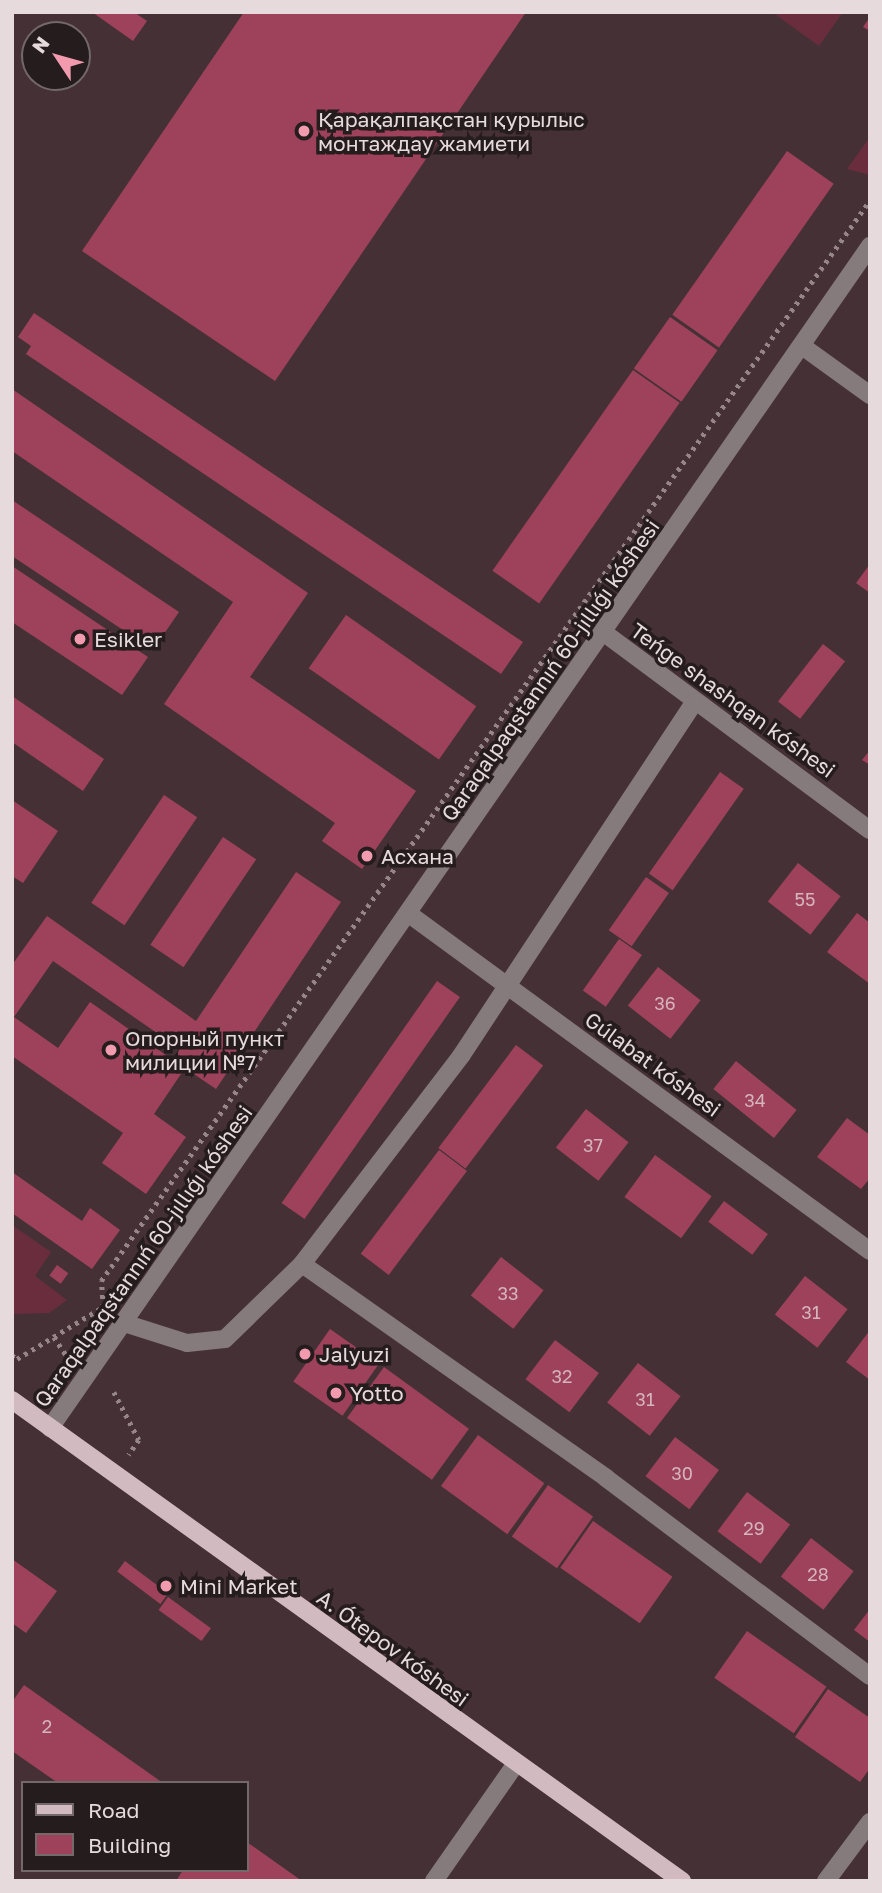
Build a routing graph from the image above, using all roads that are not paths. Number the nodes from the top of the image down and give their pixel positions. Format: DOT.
graph roads {
  1 [pos="870,246"];
  2 [pos="802,346"];
  3 [pos="870,395"];
  4 [pos="603,632"];
  5 [pos="695,701"];
  6 [pos="870,830"];
  7 [pos="410,914"];
  8 [pos="507,986"];
  9 [pos="870,1251"];
  10 [pos="302,1265"];
  11 [pos="124,1323"];
  12 [pos="12,1400"];
  13 [pos="50,1428"];
  14 [pos="870,1676"];
  15 [pos="515,1765"];
  16 [pos="870,1822"];
  17 [pos="434,1881"];
  18 [pos="682,1881"];
  19 [pos="826,1881"];
  1 -- 2 [label="street, Qaraqalpaqstannıń 60-jıllıǵı kóshesi"];
  2 -- 3 [label="street"];
  2 -- 4 [label="street, Qaraqalpaqstannıń 60-jıllıǵı kóshesi"];
  4 -- 5 [label="street, Teńge shashqan kóshesi"];
  4 -- 7 [label="street, Qaraqalpaqstannıń 60-jıllıǵı kóshesi"];
  5 -- 6 [label="street, Teńge shashqan kóshesi"];
  5 -- 8 [label="street"];
  7 -- 8 [label="street, Gúlabat kóshesi"];
  7 -- 11 [label="street, Qaraqalpaqstannıń 60-jıllıǵı kóshesi"];
  8 -- 9 [label="street, Gúlabat kóshesi"];
  8 -- 10 [label="street"];
  10 -- 11 [label="street"];
  10 -- 14 [label="street"];
  11 -- 13 [label="street, Qaraqalpaqstannıń 60-jıllıǵı kóshesi"];
  12 -- 13 [label="main road, A. Ótepov kóshesi"];
  13 -- 15 [label="main road, A. Ótepov kóshesi"];
  15 -- 17 [label="street"];
  15 -- 18 [label="main road, A. Ótepov kóshesi"];
  16 -- 19 [label="street"];
}
